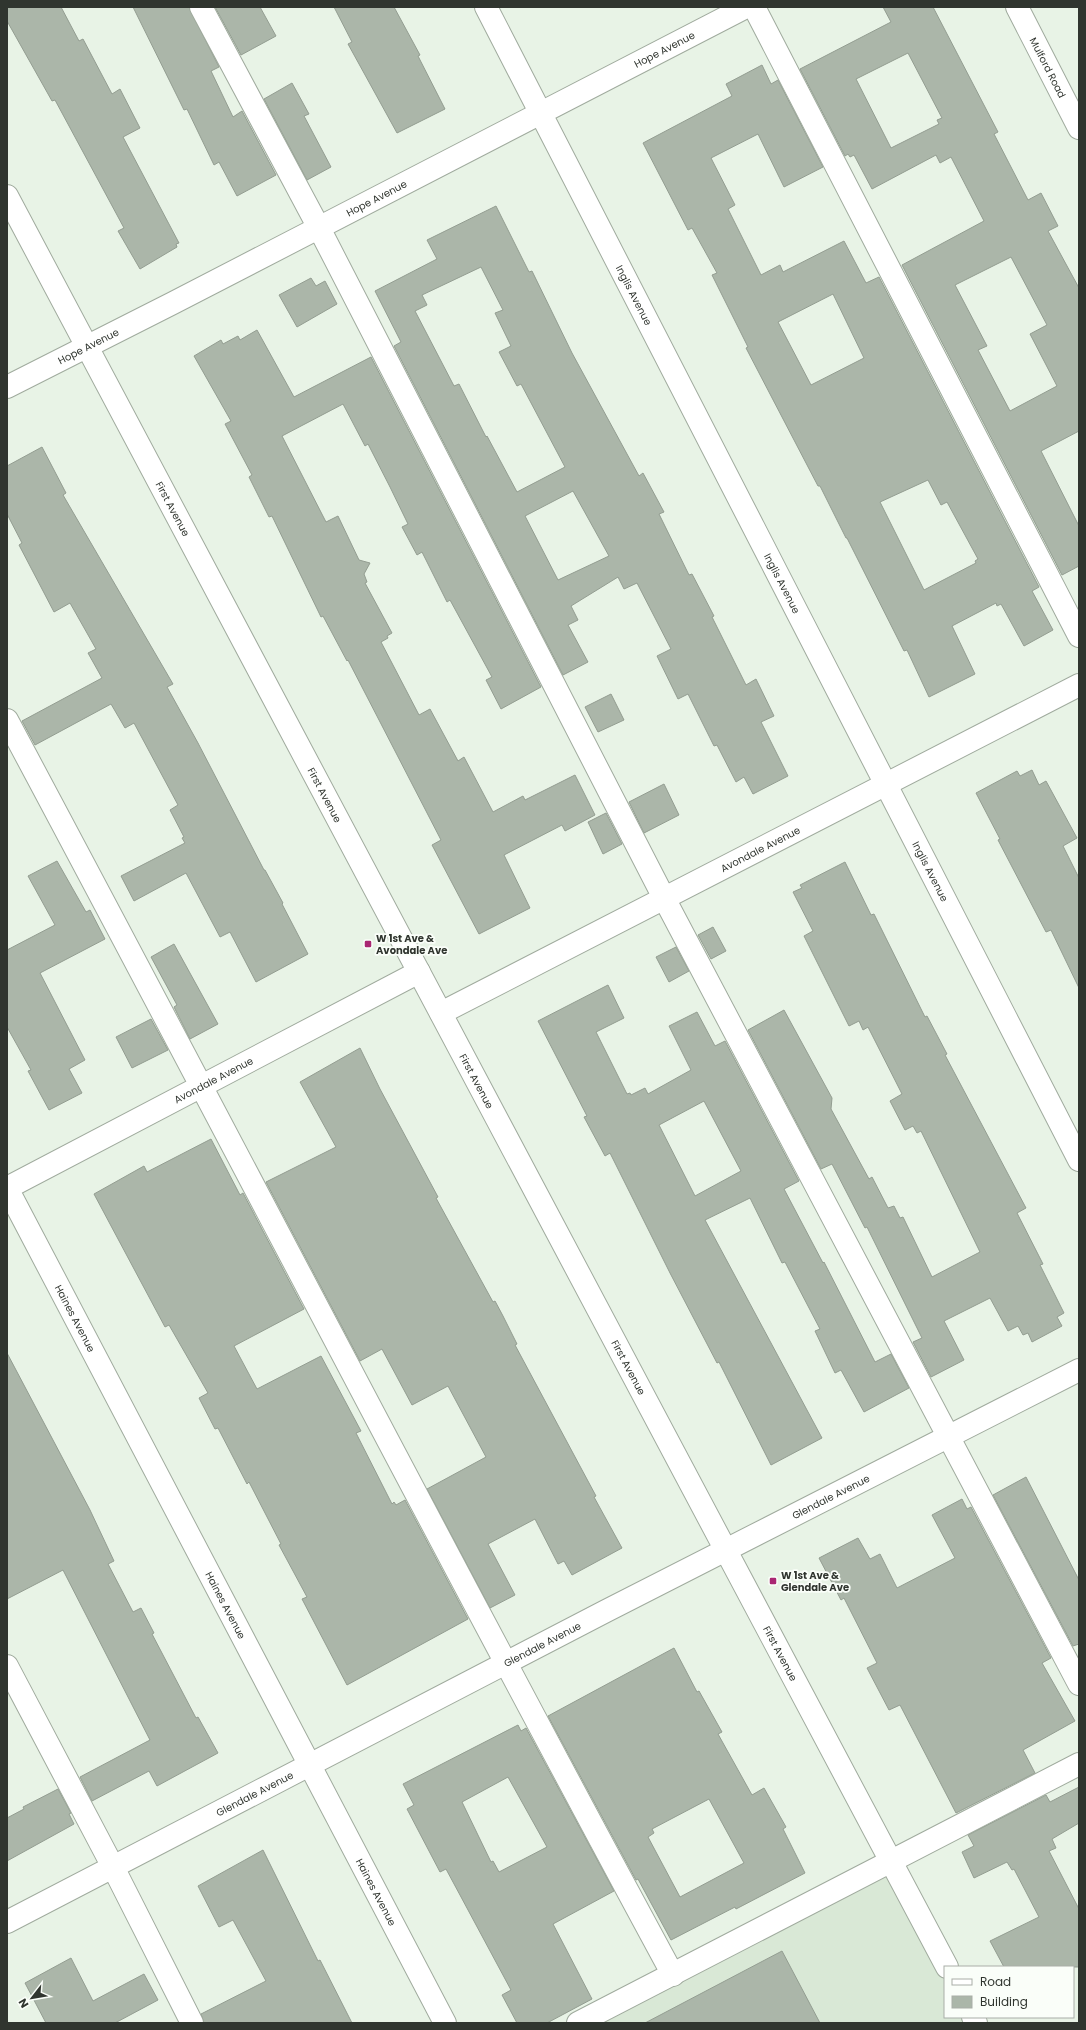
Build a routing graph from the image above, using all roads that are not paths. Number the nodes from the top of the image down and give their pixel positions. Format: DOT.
graph roads {
  1 [pos="201,7"];
  2 [pos="486,7"];
  3 [pos="746,7"];
  4 [pos="754,7"];
  5 [pos="1017,7"];
  6 [pos="541,113"];
  7 [pos="1079,128"];
  8 [pos="7,196"];
  9 [pos="319,228"];
  10 [pos="88,346"];
  11 [pos="7,387"];
  12 [pos="1079,636"];
  13 [pos="1079,685"];
  14 [pos="7,720"];
  15 [pos="885,784"];
  16 [pos="664,898"];
  17 [pos="419,972"];
  18 [pos="441,1013"];
  19 [pos="203,1086"];
  20 [pos="1079,1160"];
  21 [pos="7,1188"];
  22 [pos="1079,1370"];
  23 [pos="948,1436"];
  24 [pos="726,1550"];
  25 [pos="504,1664"];
  26 [pos="7,1666"];
  27 [pos="1079,1684"];
  28 [pos="1079,1764"];
  29 [pos="309,1765"];
  30 [pos="892,1862"];
  31 [pos="113,1867"];
  32 [pos="7,1922"];
  33 [pos="946,1966"];
  34 [pos="673,1974"];
  35 [pos="192,2023"];
  36 [pos="444,2023"];
  37 [pos="578,2023"];
  1 -- 9 [label="street"];
  2 -- 6 [label="street, Inglis Avenue"];
  3 -- 6 [label="street, Hope Avenue"];
  4 -- 12 [label="street"];
  5 -- 7 [label="street, Mulford Road"];
  6 -- 9 [label="street, Hope Avenue"];
  6 -- 15 [label="street, Inglis Avenue"];
  8 -- 10 [label="street, First Avenue"];
  9 -- 10 [label="street, Hope Avenue"];
  9 -- 16 [label="street"];
  10 -- 11 [label="street, Hope Avenue"];
  10 -- 17 [label="street, First Avenue"];
  13 -- 15 [label="street, Avondale Avenue"];
  14 -- 19 [label="street"];
  15 -- 16 [label="street, Avondale Avenue"];
  15 -- 20 [label="street, Inglis Avenue"];
  16 -- 18 [label="street, Avondale Avenue"];
  16 -- 23 [label="street"];
  17 -- 18 [label="street, First Avenue"];
  17 -- 19 [label="street, Avondale Avenue"];
  18 -- 24 [label="street, First Avenue"];
  19 -- 21 [label="street, Avondale Avenue"];
  19 -- 25 [label="street"];
  21 -- 29 [label="street, Haines Avenue"];
  22 -- 23 [label="street, Glendale Avenue"];
  23 -- 24 [label="street, Glendale Avenue"];
  23 -- 27 [label="street"];
  24 -- 25 [label="street, Glendale Avenue"];
  24 -- 30 [label="street, First Avenue"];
  25 -- 29 [label="street, Glendale Avenue"];
  25 -- 34 [label="street"];
  26 -- 31 [label="street"];
  28 -- 30 [label="street"];
  29 -- 31 [label="street, Glendale Avenue"];
  29 -- 36 [label="street, Haines Avenue"];
  30 -- 33 [label="street, First Avenue"];
  30 -- 34 [label="street"];
  31 -- 32 [label="street, Glendale Avenue"];
  31 -- 35 [label="street"];
  34 -- 37 [label="street"];
}
